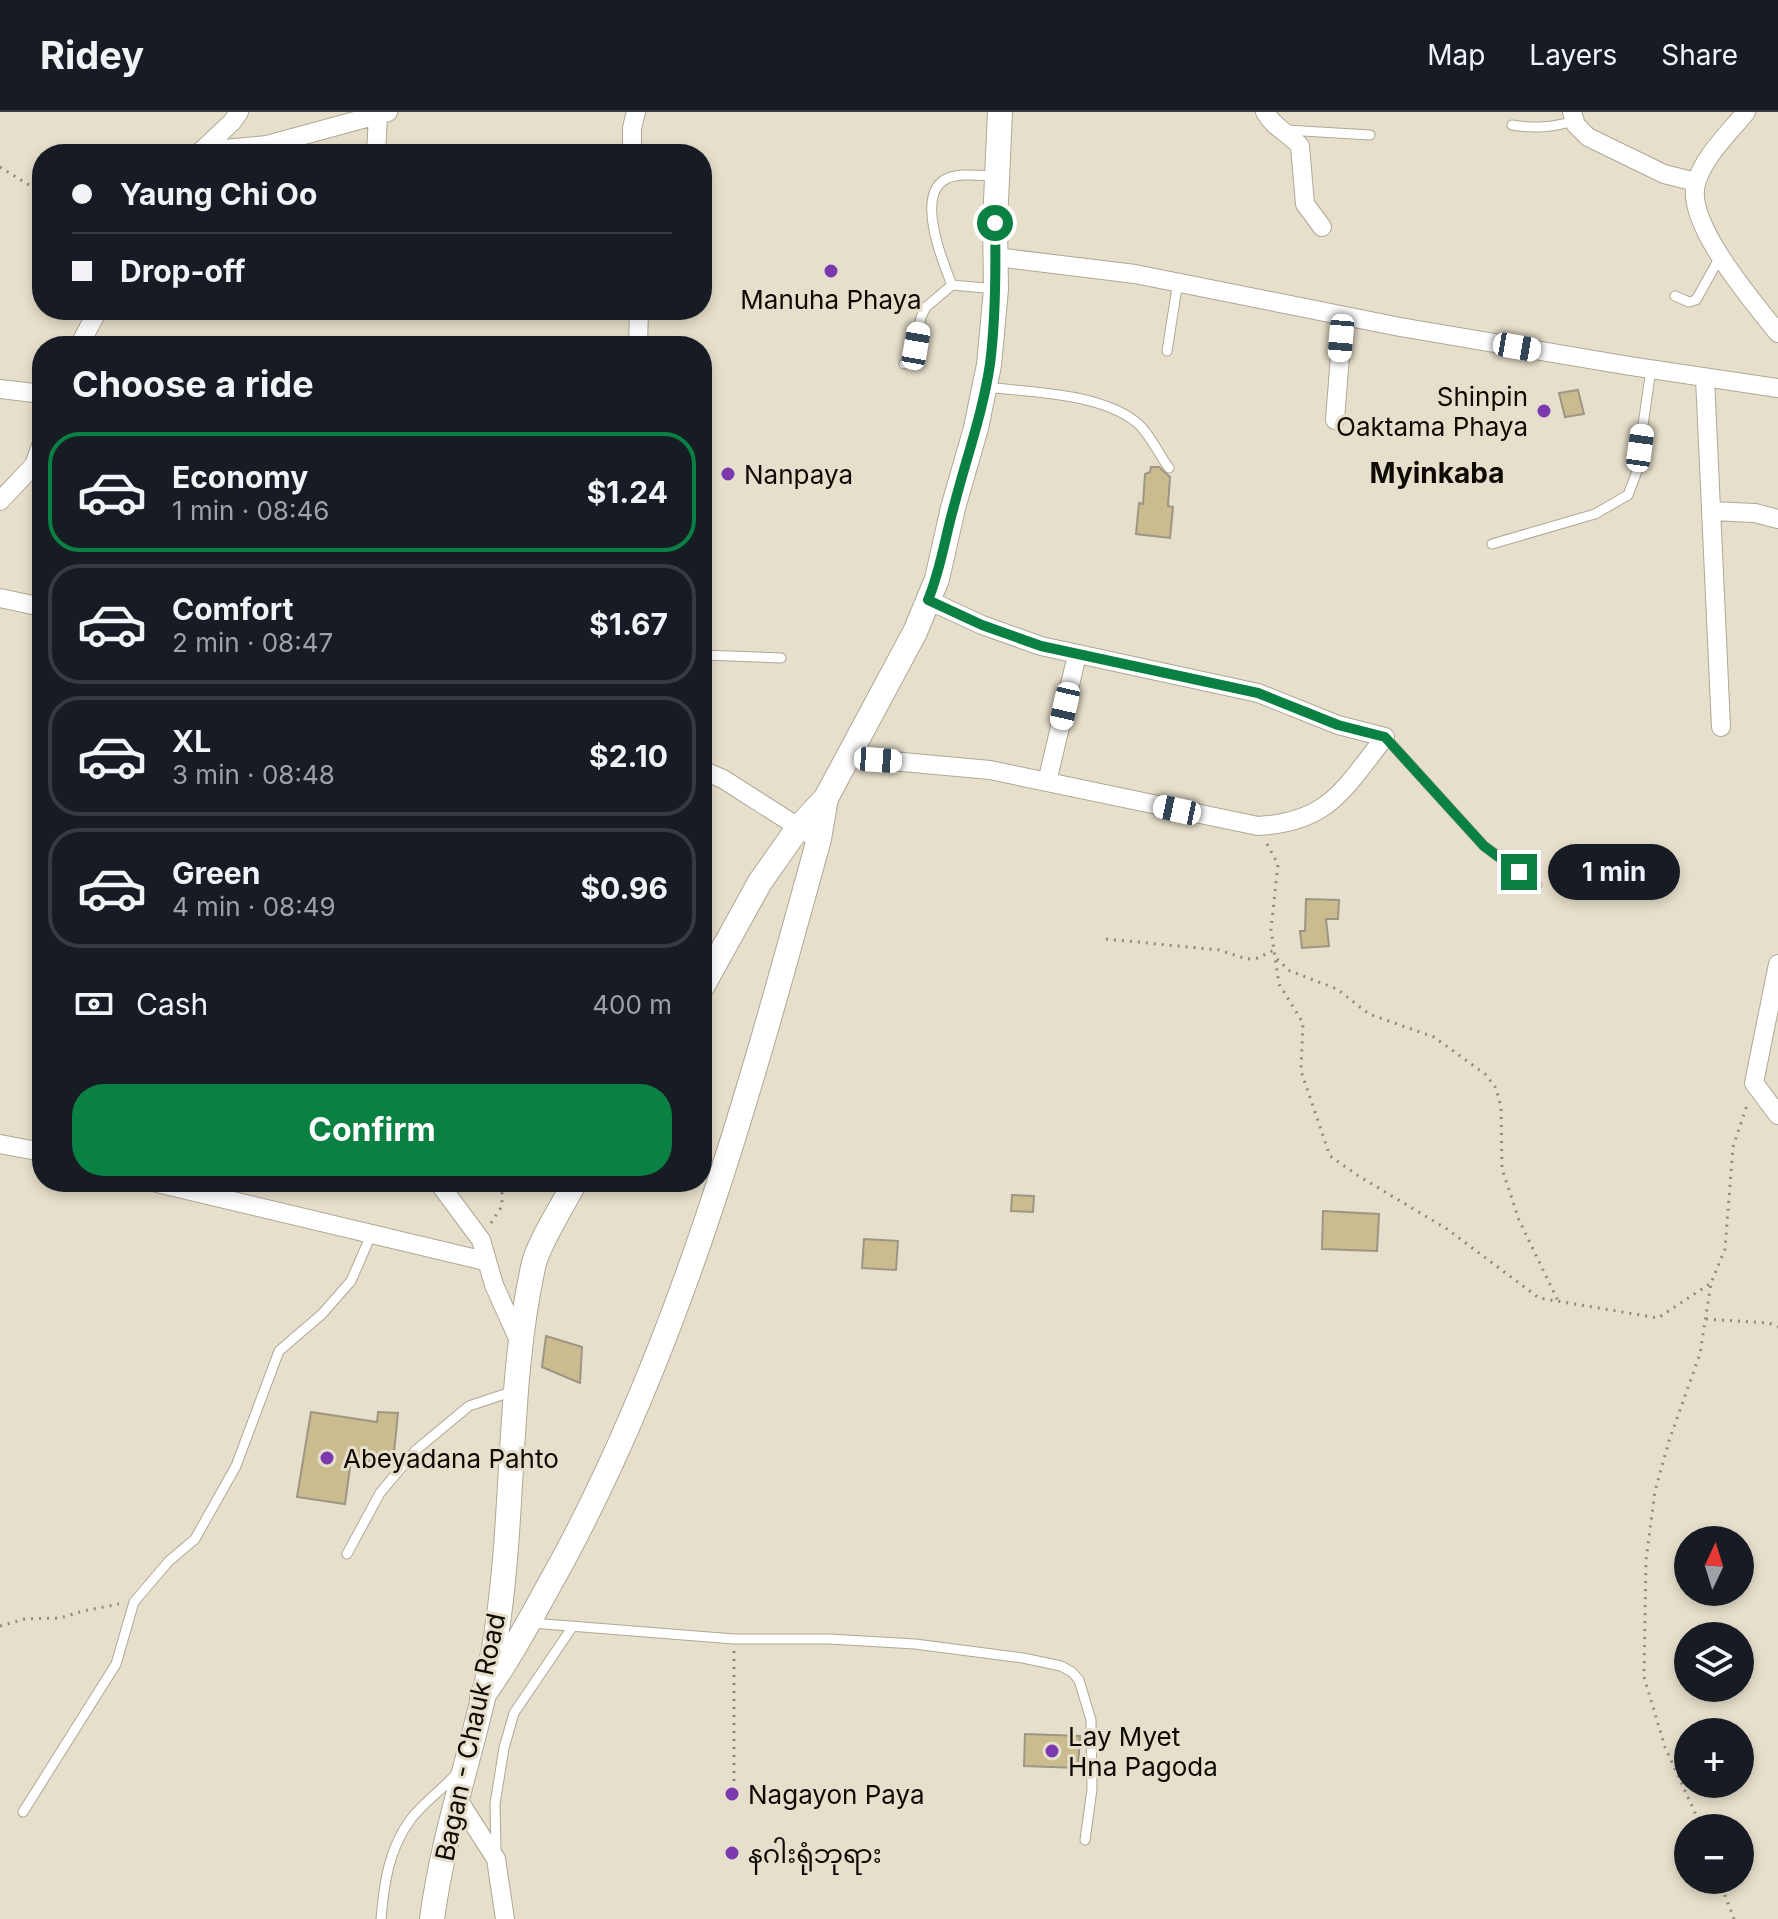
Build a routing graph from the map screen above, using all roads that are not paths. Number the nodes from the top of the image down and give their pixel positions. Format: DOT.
graph roads {
  1 [pos="239,112"];
  2 [pos="636,112"];
  3 [pos="1000,112"];
  4 [pos="1265,112"];
  5 [pos="1746,112"];
  6 [pos="383,114"];
  7 [pos="1574,116"];
  8 [pos="1512,125"];
  9 [pos="1279,130"];
  10 [pos="1370,135"];
  11 [pos="209,144"];
  12 [pos="271,144"];
  13 [pos="378,144"];
  14 [pos="632,144"];
  15 [pos="997,176"];
  16 [pos="1696,182"];
  17 [pos="1322,227"];
  18 [pos="996,257"];
  19 [pos="1720,257"];
  20 [pos="1178,281"];
  21 [pos="952,285"];
  22 [pos="996,289"];
  23 [pos="1675,296"];
  24 [pos="1343,317"];
  25 [pos="1778,333"];
  26 [pos="1167,351"];
  27 [pos="904,364"];
  28 [pos="1651,369"];
  29 [pos="1705,378"];
  30 [pos="984,387"];
  31 [pos="1778,388"];
  32 [pos="0,389"];
  33 [pos="32,393"];
  34 [pos="1335,420"];
  35 [pos="1169,468"];
  36 [pos="32,472"];
  37 [pos="0,501"];
  38 [pos="1711,511"];
  39 [pos="1778,519"];
  40 [pos="1492,544"];
  41 [pos="0,598"];
  42 [pos="928,600"];
  43 [pos="32,605"];
  44 [pos="712,655"];
  45 [pos="1077,655"];
  46 [pos="781,658"];
  47 [pos="1721,727"];
  48 [pos="1385,737"];
  49 [pos="848,757"];
  50 [pos="712,774"];
  51 [pos="1047,782"];
  52 [pos="808,834"];
  53 [pos="1537,885"];
  54 [pos="1778,964"];
  55 [pos="712,969"];
  56 [pos="1772,1028"];
  57 [pos="1778,1115"];
  58 [pos="0,1144"];
  59 [pos="32,1150"];
  60 [pos="194,1192"];
  61 [pos="445,1192"];
  62 [pos="570,1192"];
  63 [pos="371,1235"];
  64 [pos="485,1261"];
  65 [pos="521,1345"];
  66 [pos="518,1390"];
  67 [pos="347,1554"];
  68 [pos="528,1623"];
  69 [pos="573,1626"];
  70 [pos="482,1697"];
  71 [pos="465,1765"];
  72 [pos="457,1798"];
  73 [pos="23,1812"];
  74 [pos="1085,1840"];
  75 [pos="496,1859"];
  76 [pos="381,1919"];
  77 [pos="432,1919"];
  78 [pos="505,1919"];
  1 -- 11 [label="street"];
  2 -- 14 [label="street"];
  3 -- 15 [label="main road"];
  4 -- 9 [label="street"];
  5 -- 16 [label="street"];
  6 -- 12 [label="street"];
  6 -- 13 [label="street"];
  7 -- 8 [label="lane"];
  7 -- 16 [label="street"];
  9 -- 10 [label="lane"];
  9 -- 17 [label="street"];
  15 -- 18 [label="main road"];
  15 -- 21 [label="lane"];
  16 -- 19 [label="street"];
  18 -- 20 [label="street"];
  18 -- 22 [label="main road"];
  19 -- 23 [label="lane"];
  19 -- 25 [label="street"];
  20 -- 24 [label="street"];
  20 -- 26 [label="lane"];
  21 -- 22 [label="lane"];
  21 -- 27 [label="lane"];
  22 -- 30 [label="main road"];
  24 -- 28 [label="street"];
  24 -- 34 [label="street"];
  28 -- 29 [label="street"];
  28 -- 40 [label="lane"];
  29 -- 31 [label="street"];
  29 -- 38 [label="street"];
  30 -- 35 [label="lane"];
  30 -- 42 [label="main road"];
  32 -- 33 [label="street"];
  36 -- 37 [label="street"];
  38 -- 39 [label="street"];
  38 -- 47 [label="street"];
  41 -- 43 [label="street"];
  42 -- 45 [label="street"];
  42 -- 49 [label="main road"];
  44 -- 46 [label="lane"];
  45 -- 48 [label="street"];
  45 -- 51 [label="street"];
  48 -- 51 [label="street"];
  48 -- 53 [label="lane"];
  49 -- 51 [label="street"];
  49 -- 52 [label="main road"];
  50 -- 52 [label="street"];
  52 -- 55 [label="main road"];
  52 -- 68 [label="main road"];
  54 -- 56 [label="street"];
  56 -- 57 [label="street"];
  58 -- 59 [label="street"];
  60 -- 63 [label="street"];
  61 -- 64 [label="street"];
  62 -- 65 [label="main road, Bagan - Chauk Road"];
  63 -- 64 [label="street"];
  63 -- 73 [label="lane"];
  64 -- 65 [label="street"];
  65 -- 66 [label="main road, Bagan - Chauk Road"];
  66 -- 67 [label="lane"];
  66 -- 70 [label="main road, Bagan - Chauk Road"];
  68 -- 69 [label="lane"];
  68 -- 70 [label="main road"];
  69 -- 74 [label="lane"];
  69 -- 75 [label="lane"];
  70 -- 71 [label="main road, Bagan - Chauk Road"];
  71 -- 72 [label="main road, Bagan - Chauk Road"];
  71 -- 76 [label="lane"];
  72 -- 75 [label="street"];
  72 -- 77 [label="main road, Bagan - Chauk Road"];
  75 -- 78 [label="street"];
}
